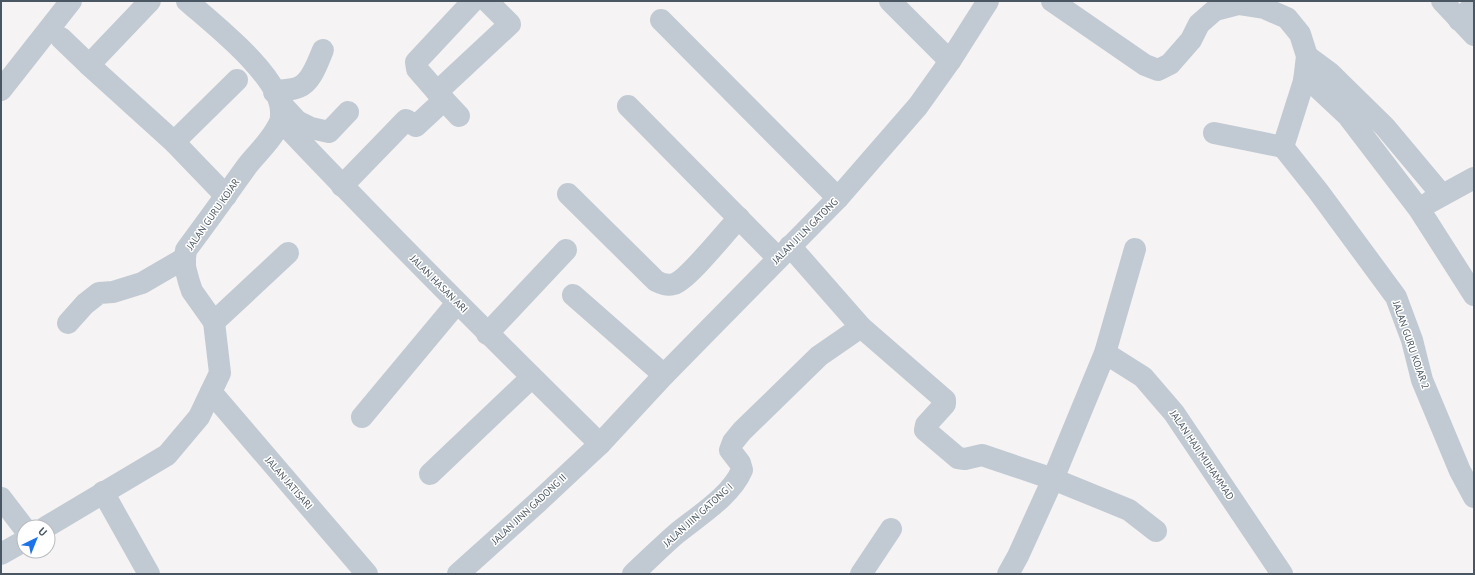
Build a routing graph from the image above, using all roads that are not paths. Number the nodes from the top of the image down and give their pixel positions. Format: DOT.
graph roads {
  1 [pos="71,1"];
  2 [pos="150,1"];
  3 [pos="473,1"];
  4 [pos="488,1"];
  5 [pos="890,1"];
  6 [pos="988,1"];
  7 [pos="1052,1"];
  8 [pos="1442,1"];
  9 [pos="197,4"];
  10 [pos="1474,4"];
  11 [pos="1212,5"];
  12 [pos="661,20"];
  13 [pos="1467,28"];
  14 [pos="61,38"];
  15 [pos="323,50"];
  16 [pos="1306,56"];
  17 [pos="950,61"];
  18 [pos="89,65"];
  19 [pos="238,80"];
  20 [pos="1304,81"];
  21 [pos="1,90"];
  22 [pos="440,96"];
  23 [pos="278,105"];
  24 [pos="628,106"];
  25 [pos="348,112"];
  26 [pos="459,116"];
  27 [pos="1214,133"];
  28 [pos="174,142"];
  29 [pos="1283,147"];
  30 [pos="1474,178"];
  31 [pos="342,186"];
  32 [pos="568,194"];
  33 [pos="1442,195"];
  34 [pos="226,196"];
  35 [pos="838,198"];
  36 [pos="1419,209"];
  37 [pos="738,218"];
  38 [pos="1135,248"];
  39 [pos="566,250"];
  40 [pos="784,252"];
  41 [pos="288,253"];
  42 [pos="185,258"];
  43 [pos="573,295"];
  44 [pos="1474,295"];
  45 [pos="457,303"];
  46 [pos="214,322"];
  47 [pos="68,323"];
  48 [pos="861,327"];
  49 [pos="487,334"];
  50 [pos="1105,353"];
  51 [pos="664,375"];
  52 [pos="532,378"];
  53 [pos="211,392"];
  54 [pos="362,418"];
  55 [pos="600,444"];
  56 [pos="430,474"];
  57 [pos="1053,478"];
  58 [pos="103,492"];
  59 [pos="1,498"];
  60 [pos="1474,498"];
  61 [pos="17,519"];
  62 [pos="56,521"];
  63 [pos="892,529"];
  64 [pos="1156,531"];
  65 [pos="16,545"];
  66 [pos="1,554"];
  67 [pos="149,574"];
  68 [pos="367,574"];
  69 [pos="458,574"];
  70 [pos="633,574"];
  71 [pos="861,574"];
  72 [pos="1008,574"];
  73 [pos="1282,574"];
  1 -- 21 [label="street"];
  2 -- 18 [label="street"];
  3 -- 22 [label="street"];
  4 -- 22 [label="street"];
  5 -- 17 [label="street"];
  6 -- 17 [label="street, JALAN JI'LN GATONG"];
  7 -- 11 [label="street"];
  8 -- 13 [label="street"];
  9 -- 23 [label="street"];
  10 -- 13 [label="street"];
  11 -- 16 [label="street"];
  12 -- 35 [label="street"];
  14 -- 18 [label="street"];
  15 -- 23 [label="street"];
  16 -- 20 [label="street"];
  16 -- 33 [label="street"];
  17 -- 35 [label="street, JALAN JI'LN GATONG"];
  18 -- 28 [label="street"];
  19 -- 28 [label="street"];
  20 -- 29 [label="street"];
  20 -- 36 [label="street"];
  22 -- 26 [label="street"];
  22 -- 31 [label="street"];
  23 -- 25 [label="street"];
  23 -- 31 [label="street, JALAN HASAN ARI"];
  23 -- 34 [label="street, JALAN GURU KOJAR"];
  24 -- 37 [label="street"];
  27 -- 29 [label="street"];
  28 -- 34 [label="street"];
  29 -- 60 [label="street, JALAN GURU KOJAR 2"];
  30 -- 33 [label="street"];
  31 -- 45 [label="street, JALAN HASAN ARI"];
  32 -- 37 [label="street"];
  33 -- 36 [label="street"];
  34 -- 42 [label="street, JALAN GURU KOJAR"];
  35 -- 40 [label="street, JALAN JI'LN GATONG"];
  36 -- 44 [label="street"];
  37 -- 40 [label="street"];
  38 -- 50 [label="street"];
  39 -- 49 [label="street"];
  40 -- 48 [label="street"];
  40 -- 51 [label="street, JALAN JI'LN GATONG"];
  41 -- 46 [label="street"];
  42 -- 46 [label="street, JALAN GURU KOJAR"];
  42 -- 47 [label="street"];
  43 -- 51 [label="street"];
  45 -- 49 [label="street, JALAN HASAN ARI"];
  45 -- 54 [label="street"];
  46 -- 53 [label="street, JALAN GURU KOJAR"];
  48 -- 57 [label="street"];
  48 -- 70 [label="street, JALAN JIIN GATONG I"];
  49 -- 52 [label="street, JALAN HASAN ARI"];
  50 -- 57 [label="street"];
  50 -- 73 [label="street, JALAN HAJI MUHAMMAD"];
  51 -- 55 [label="street, JALAN JI'LN GATONG"];
  52 -- 55 [label="street, JALAN HASAN ARI"];
  52 -- 56 [label="street"];
  53 -- 58 [label="street, JALAN GURU KOJAR"];
  53 -- 68 [label="street, JALAN JATISARI"];
  55 -- 69 [label="street, JALAN JINN GADONG II"];
  57 -- 64 [label="street"];
  57 -- 72 [label="street"];
  58 -- 62 [label="street, JALAN GURU KOJAR"];
  58 -- 67 [label="street"];
  59 -- 61 [label="street"];
  63 -- 71 [label="street"];
  65 -- 66 [label="street"];
}
